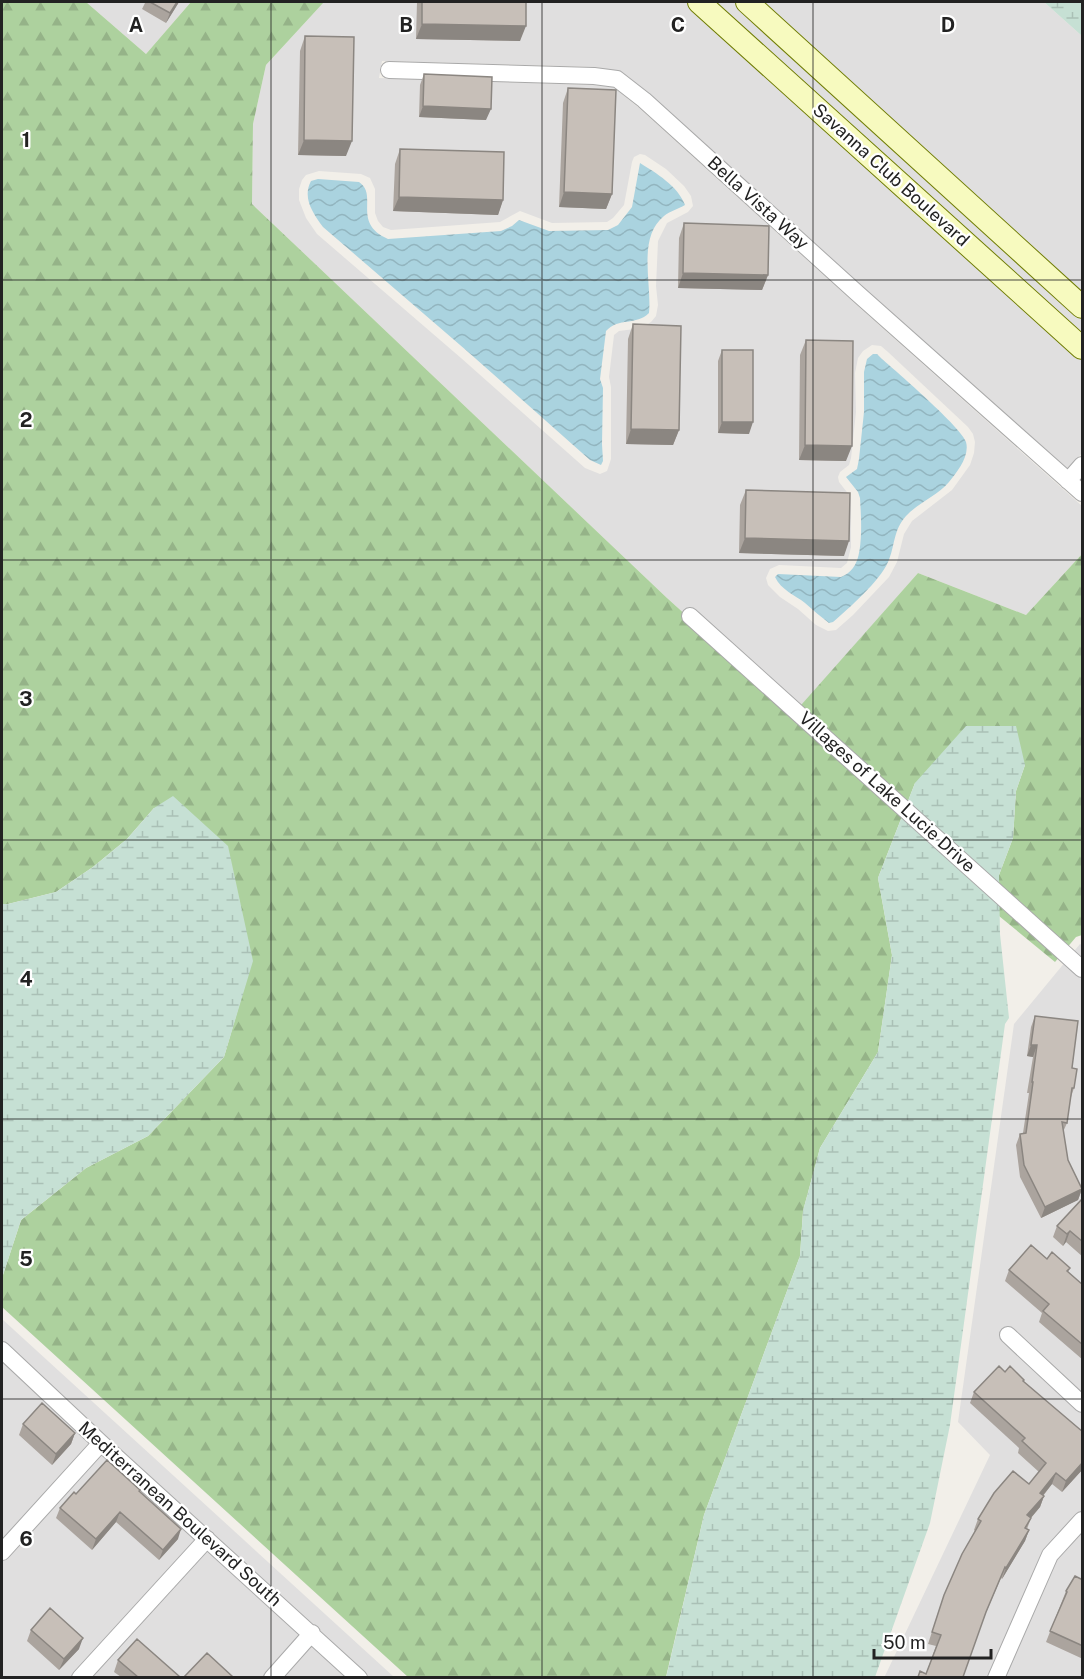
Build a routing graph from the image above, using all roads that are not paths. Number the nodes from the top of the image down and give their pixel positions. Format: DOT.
graph roads {
  1 [pos="699,2"];
  2 [pos="747,2"];
  3 [pos="389,70"];
  4 [pos="1083,307"];
  5 [pos="1083,348"];
  6 [pos="1083,465"];
  7 [pos="1068,481"];
  8 [pos="1083,494"];
  9 [pos="690,616"];
  10 [pos="1083,969"];
  11 [pos="1008,1335"];
  12 [pos="2,1350"];
  13 [pos="1083,1404"];
  14 [pos="101,1443"];
  15 [pos="1083,1520"];
  16 [pos="207,1539"];
  17 [pos="2,1552"];
  18 [pos="312,1634"];
  19 [pos="80,1677"];
  20 [pos="272,1677"];
  21 [pos="359,1677"];
  22 [pos="996,1677"];
  1 -- 5 [label="street, Savanna Club Boulevard"];
  2 -- 4 [label="street, Savanna Club Boulevard"];
  3 -- 7 [label="street, Bella Vista Way"];
  6 -- 7 [label="street"];
  7 -- 8 [label="street, Bella Vista Way"];
  9 -- 10 [label="street, Villages of Lake Lucie Drive"];
  11 -- 13 [label="street"];
  12 -- 14 [label="street, Mediterranean Boulevard South"];
  14 -- 16 [label="street, Mediterranean Boulevard South"];
  14 -- 17 [label="street"];
  15 -- 22 [label="street"];
  16 -- 18 [label="street, Mediterranean Boulevard South"];
  16 -- 19 [label="street"];
  18 -- 20 [label="street"];
  18 -- 21 [label="street, Mediterranean Boulevard South"];
}
